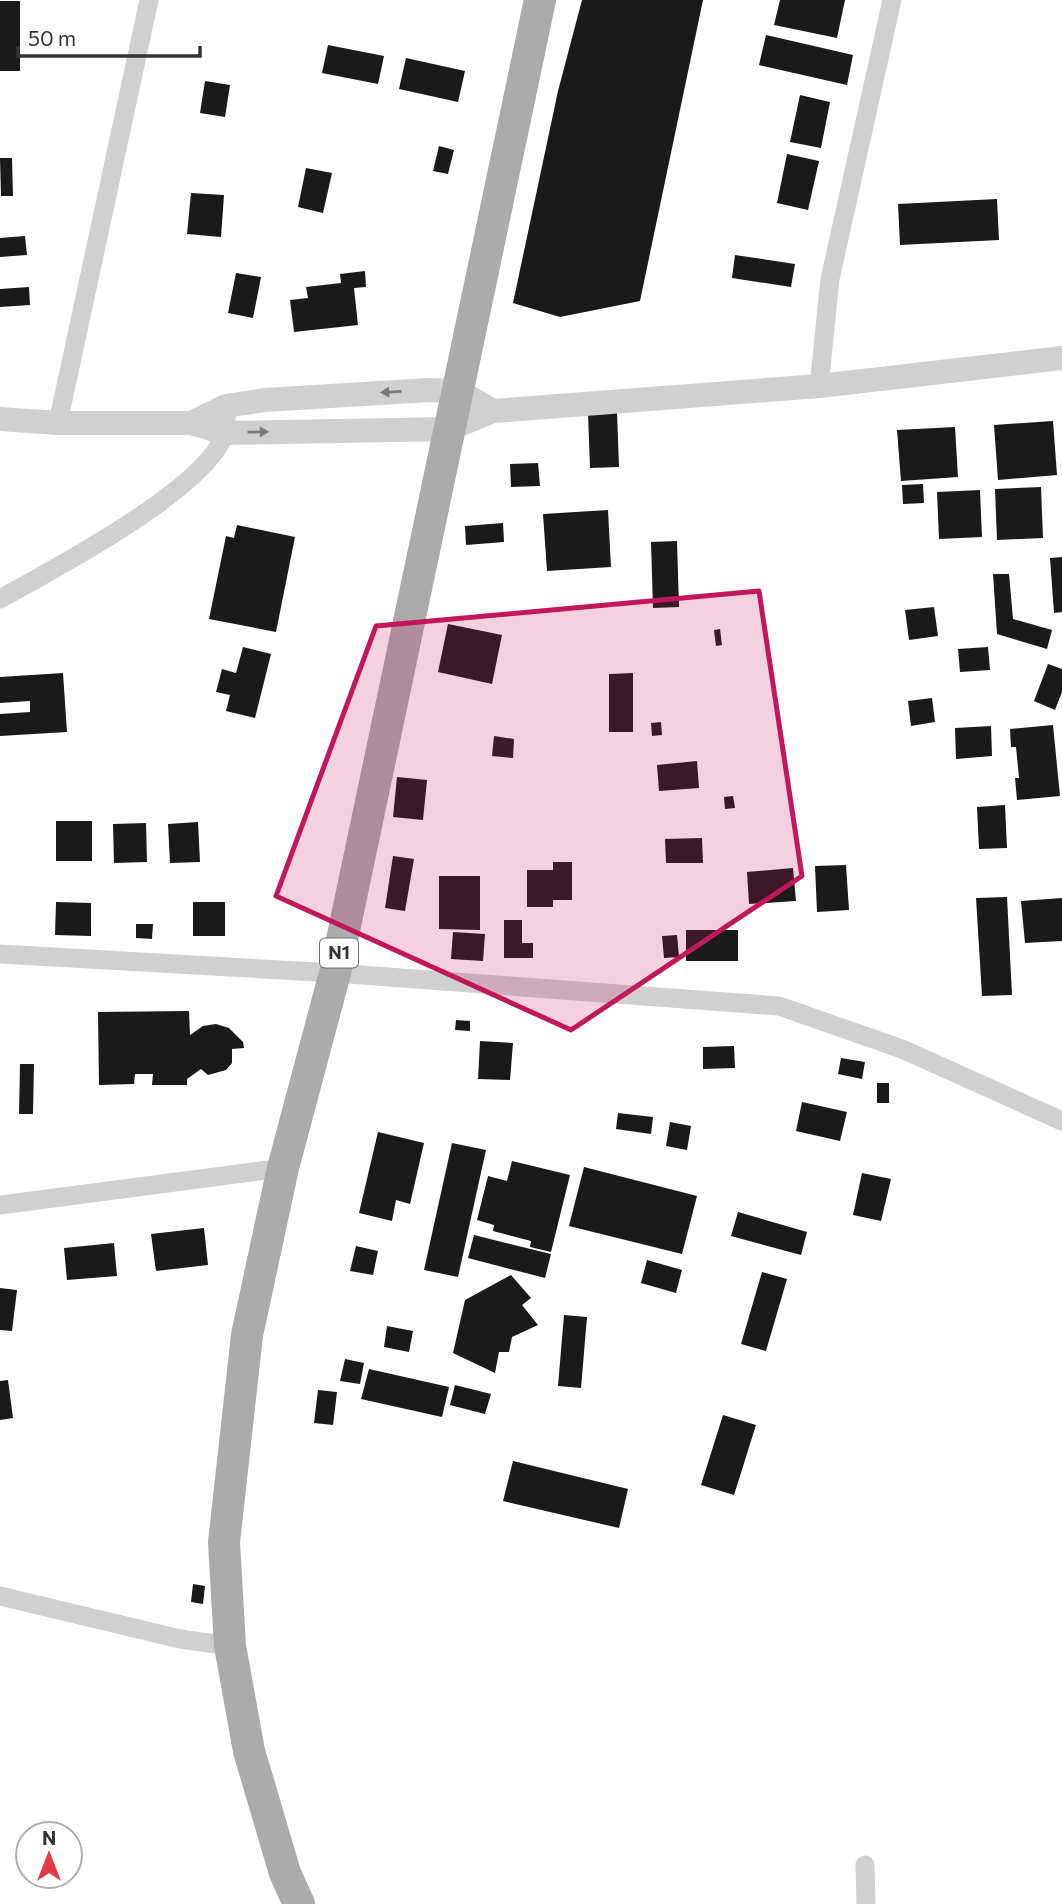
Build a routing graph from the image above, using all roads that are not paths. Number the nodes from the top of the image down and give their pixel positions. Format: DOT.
graph roads {
  1 [pos="149,0"];
  2 [pos="540,0"];
  3 [pos="892,0"];
  4 [pos="1062,358"];
  5 [pos="819,386"];
  6 [pos="459,391"];
  7 [pos="226,406"];
  8 [pos="493,411"];
  9 [pos="0,419"];
  10 [pos="191,423"];
  11 [pos="58,424"];
  12 [pos="450,429"];
  13 [pos="225,433"];
  14 [pos="0,599"];
  15 [pos="0,954"];
  16 [pos="335,973"];
  17 [pos="1062,1121"];
  18 [pos="283,1168"];
  19 [pos="0,1205"];
  20 [pos="0,1596"];
  21 [pos="230,1646"];
  22 [pos="866,1866"];
  23 [pos="299,1904"];
  24 [pos="866,1904"];
  1 -- 11 [label="street"];
  2 -- 6 [label="main road, N1"];
  3 -- 5 [label="street"];
  4 -- 5 [label="street"];
  5 -- 8 [label="street"];
  6 -- 7 [label="street, one-way"];
  6 -- 8 [label="street"];
  6 -- 12 [label="main road, N1"];
  7 -- 10 [label="street"];
  7 -- 13 [label="street"];
  8 -- 12 [label="street"];
  9 -- 11 [label="street"];
  10 -- 11 [label="street"];
  10 -- 13 [label="street"];
  13 -- 12 [label="street, one-way"];
  12 -- 16 [label="main road, N1"];
  13 -- 14 [label="street"];
  15 -- 16 [label="street"];
  16 -- 17 [label="street"];
  16 -- 18 [label="main road, N1"];
  18 -- 19 [label="street"];
  18 -- 21 [label="main road, N1"];
  20 -- 21 [label="street"];
  21 -- 23 [label="main road, N1"];
  22 -- 24 [label="street"];
}
